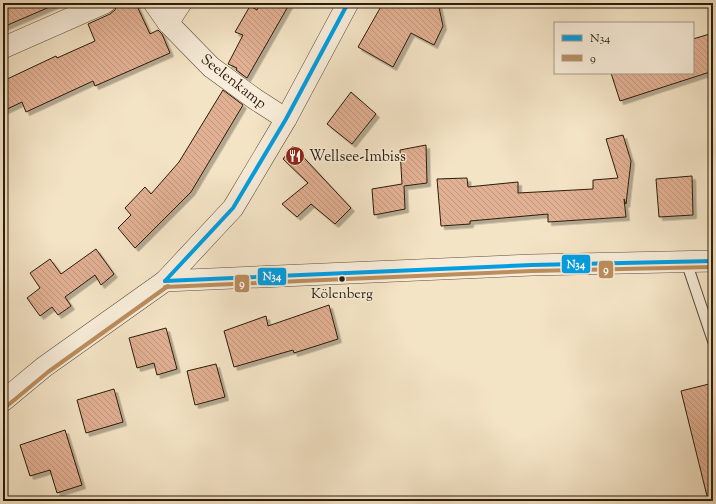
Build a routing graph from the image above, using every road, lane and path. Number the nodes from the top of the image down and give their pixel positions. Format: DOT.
graph roads {
  1 [pos="105,3"];
  2 [pos="154,3"];
  3 [pos="181,3"];
  4 [pos="348,3"];
  5 [pos="168,23"];
  6 [pos="3,48"];
  7 [pos="286,119"];
  8 [pos="686,261"];
  9 [pos="713,261"];
  10 [pos="165,282"];
  11 [pos="713,341"];
  12 [pos="3,401"];
  1 -- 6 [label="street"];
  2 -- 5 [label="street, Seelenkamp"];
  3 -- 5 [label="street"];
  4 -- 7 [label="street"];
  5 -- 7 [label="street, Seelenkamp"];
  7 -- 10 [label="street"];
  8 -- 9 [label="street"];
  8 -- 10 [label="street"];
  8 -- 11 [label="lane"];
  10 -- 12 [label="street"];
}
